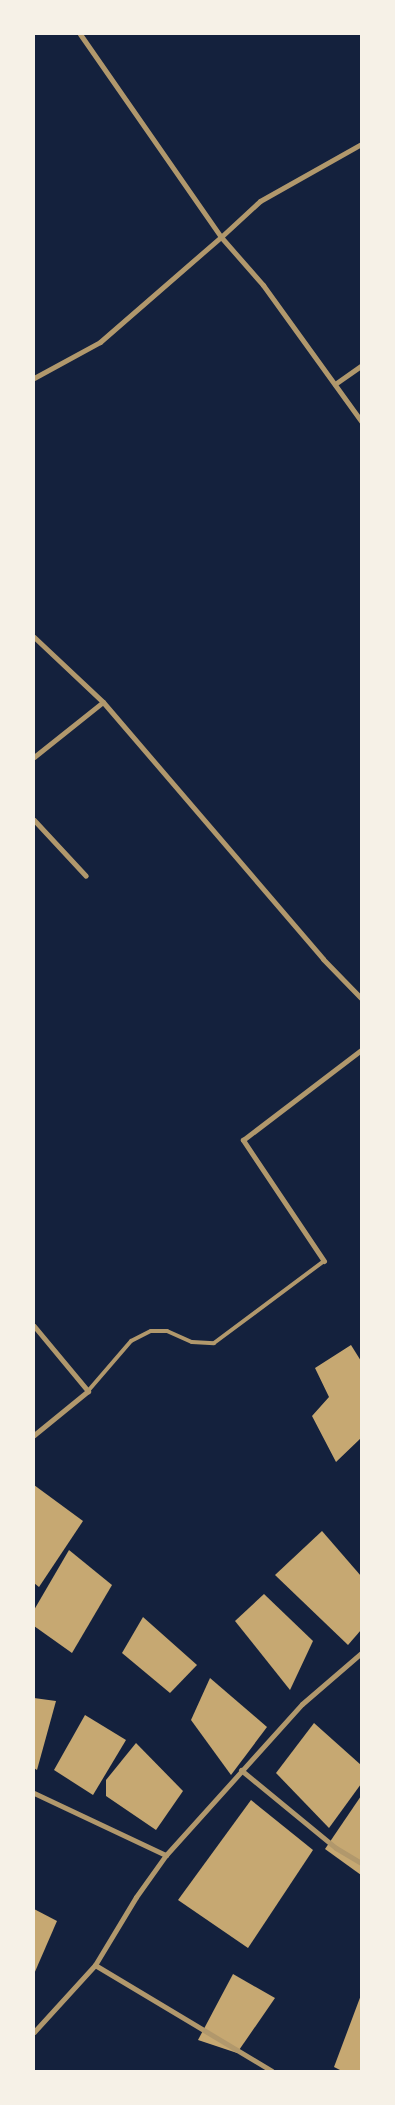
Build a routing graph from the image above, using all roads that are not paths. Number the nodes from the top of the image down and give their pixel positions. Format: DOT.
graph roads {
  1 [pos="80,34"];
  2 [pos="361,144"];
  3 [pos="221,237"];
  4 [pos="361,366"];
  5 [pos="34,378"];
  6 [pos="336,384"];
  7 [pos="361,420"];
  8 [pos="34,637"];
  9 [pos="103,702"];
  10 [pos="34,758"];
  11 [pos="34,820"];
  12 [pos="86,876"];
  13 [pos="361,998"];
  14 [pos="361,1050"];
  15 [pos="324,1261"];
  16 [pos="34,1326"];
  17 [pos="88,1391"];
  18 [pos="34,1434"];
  19 [pos="361,1653"];
  20 [pos="241,1770"];
  21 [pos="34,1793"];
  22 [pos="166,1855"];
  23 [pos="361,1863"];
  24 [pos="94,1965"];
  25 [pos="34,2032"];
  26 [pos="272,2071"];
  1 -- 3 [label="street"];
  2 -- 3 [label="street"];
  3 -- 5 [label="street"];
  3 -- 6 [label="street"];
  4 -- 6 [label="street"];
  6 -- 7 [label="street"];
  8 -- 9 [label="street"];
  9 -- 10 [label="street"];
  9 -- 13 [label="street"];
  11 -- 12 [label="street"];
  14 -- 15 [label="street"];
  15 -- 17 [label="lane"];
  16 -- 17 [label="street"];
  17 -- 18 [label="street"];
  19 -- 20 [label="street"];
  20 -- 22 [label="street"];
  20 -- 23 [label="street"];
  21 -- 22 [label="street"];
  22 -- 24 [label="street"];
  24 -- 25 [label="street"];
  24 -- 26 [label="street"];
}
